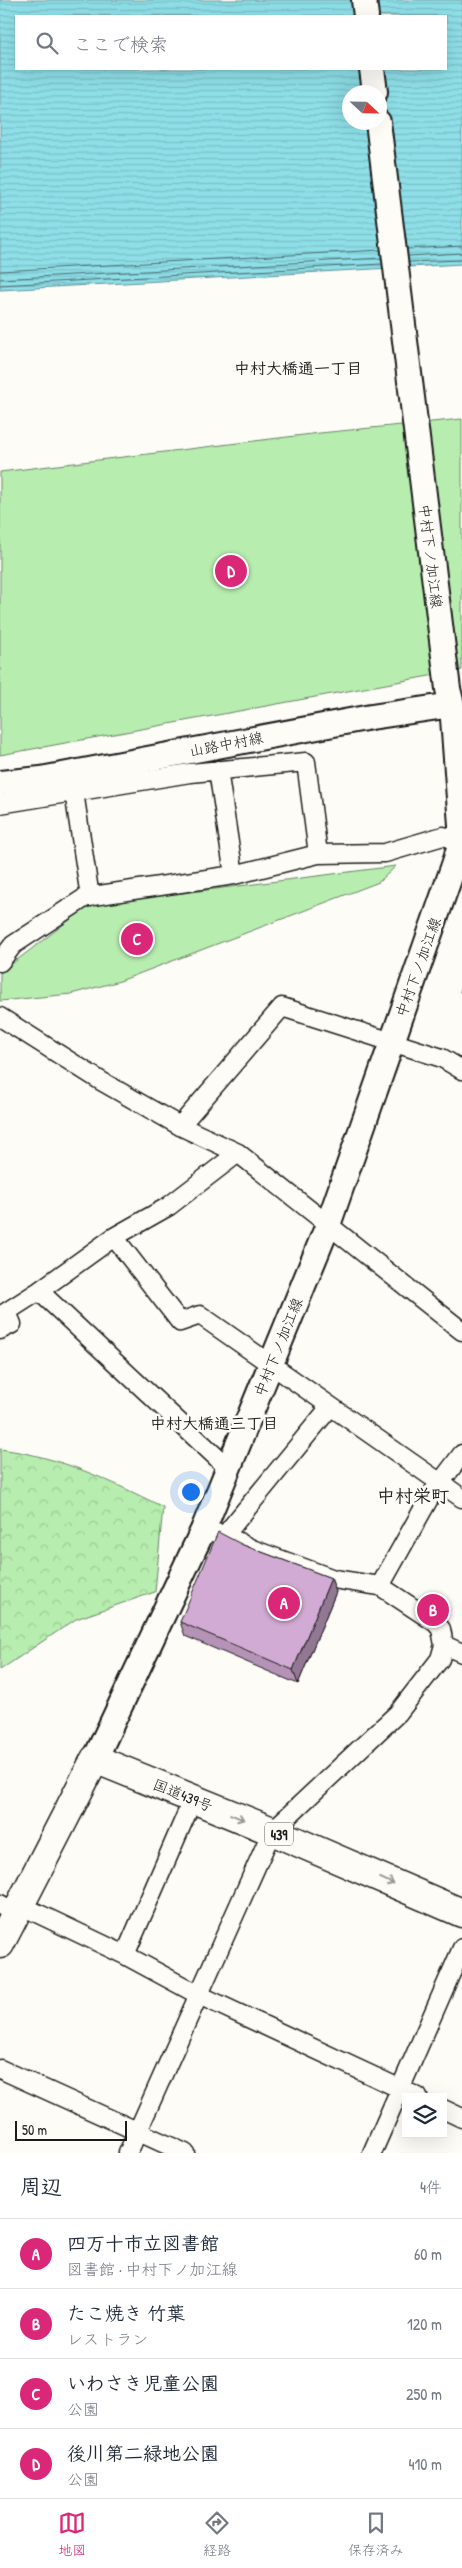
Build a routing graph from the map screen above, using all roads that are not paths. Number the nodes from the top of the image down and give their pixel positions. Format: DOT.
graph roads {
  1 [pos="364,0"];
  2 [pos="366,15"];
  3 [pos="372,70"];
  4 [pos="374,85"];
  5 [pos="379,130"];
  6 [pos="454,699"];
  7 [pos="218,770"];
  8 [pos="0,783"];
  9 [pos="74,792"];
  10 [pos="0,804"];
  11 [pos="462,833"];
  12 [pos="318,854"];
  13 [pos="234,876"];
  14 [pos="90,897"];
  15 [pos="0,962"];
  16 [pos="0,1017"];
  17 [pos="391,1041"];
  18 [pos="462,1070"];
  19 [pos="180,1126"];
  20 [pos="238,1153"];
  21 [pos="328,1225"];
  22 [pos="114,1236"];
  23 [pos="39,1292"];
  24 [pos="4,1314"];
  25 [pos="0,1330"];
  26 [pos="462,1331"];
  27 [pos="272,1364"];
  28 [pos="330,1407"];
  29 [pos="462,1454"];
  30 [pos="228,1468"];
  31 [pos="439,1483"];
  32 [pos="462,1498"];
  33 [pos="214,1532"];
  34 [pos="380,1586"];
  35 [pos="444,1645"];
  36 [pos="462,1653"];
  37 [pos="95,1759"];
  38 [pos="193,1799"];
  39 [pos="272,1831"];
  40 [pos="12,1907"];
  41 [pos="462,1914"];
  42 [pos="0,1944"];
  43 [pos="462,1948"];
  44 [pos="125,1955"];
  45 [pos="199,1995"];
  46 [pos="0,2069"];
  47 [pos="401,2089"];
  48 [pos="410,2093"];
  49 [pos="447,2111"];
  50 [pos="462,2118"];
  51 [pos="139,2132"];
  52 [pos="128,2153"];
  53 [pos="185,2153"];
  54 [pos="372,2153"];
  1 -- 2 [label="main road"];
  3 -- 4 [label="main road"];
  5 -- 6 [label="main road, 中村下ノ加江線"];
  6 -- 8 [label="main road, 山路中村線"];
  6 -- 11 [label="main road, 中村下ノ加江線"];
  7 -- 9 [label="street"];
  7 -- 12 [label="street"];
  7 -- 13 [label="street"];
  9 -- 10 [label="street"];
  9 -- 14 [label="street"];
  11 -- 12 [label="street"];
  11 -- 17 [label="main road, 中村下ノ加江線"];
  12 -- 13 [label="street"];
  13 -- 14 [label="street"];
  14 -- 15 [label="street"];
  16 -- 19 [label="street"];
  17 -- 18 [label="street"];
  17 -- 19 [label="street"];
  17 -- 21 [label="main road, 中村下ノ加江線"];
  19 -- 20 [label="street"];
  20 -- 21 [label="street"];
  20 -- 22 [label="street"];
  21 -- 26 [label="street"];
  21 -- 27 [label="main road, 中村下ノ加江線"];
  22 -- 23 [label="street"];
  22 -- 27 [label="street"];
  23 -- 24 [label="street"];
  23 -- 30 [label="street"];
  24 -- 25 [label="street"];
  27 -- 28 [label="street"];
  27 -- 30 [label="main road, 中村下ノ加江線"];
  28 -- 31 [label="street"];
  28 -- 33 [label="street"];
  29 -- 31 [label="street"];
  30 -- 33 [label="main road, 中村下ノ加江線"];
  31 -- 32 [label="street"];
  31 -- 34 [label="street"];
  33 -- 34 [label="street"];
  33 -- 37 [label="main road, 中村下ノ加江線"];
  34 -- 35 [label="street"];
  35 -- 36 [label="street"];
  35 -- 39 [label="street"];
  37 -- 38 [label="highway, 国道439号 / 439"];
  37 -- 40 [label="highway"];
  38 -- 39 [label="highway, 国道439号 / 439, one-way"];
  38 -- 44 [label="street"];
  39 -- 41 [label="highway, 国道439号 / 439, one-way"];
  39 -- 45 [label="street"];
  40 -- 42 [label="highway"];
  40 -- 44 [label="street"];
  43 -- 47 [label="street"];
  44 -- 45 [label="street"];
  45 -- 47 [label="street"];
  45 -- 51 [label="street"];
  46 -- 51 [label="street"];
  47 -- 48 [label="street"];
  47 -- 54 [label="street"];
  49 -- 50 [label="street"];
  51 -- 52 [label="street"];
  51 -- 53 [label="street"];
}
